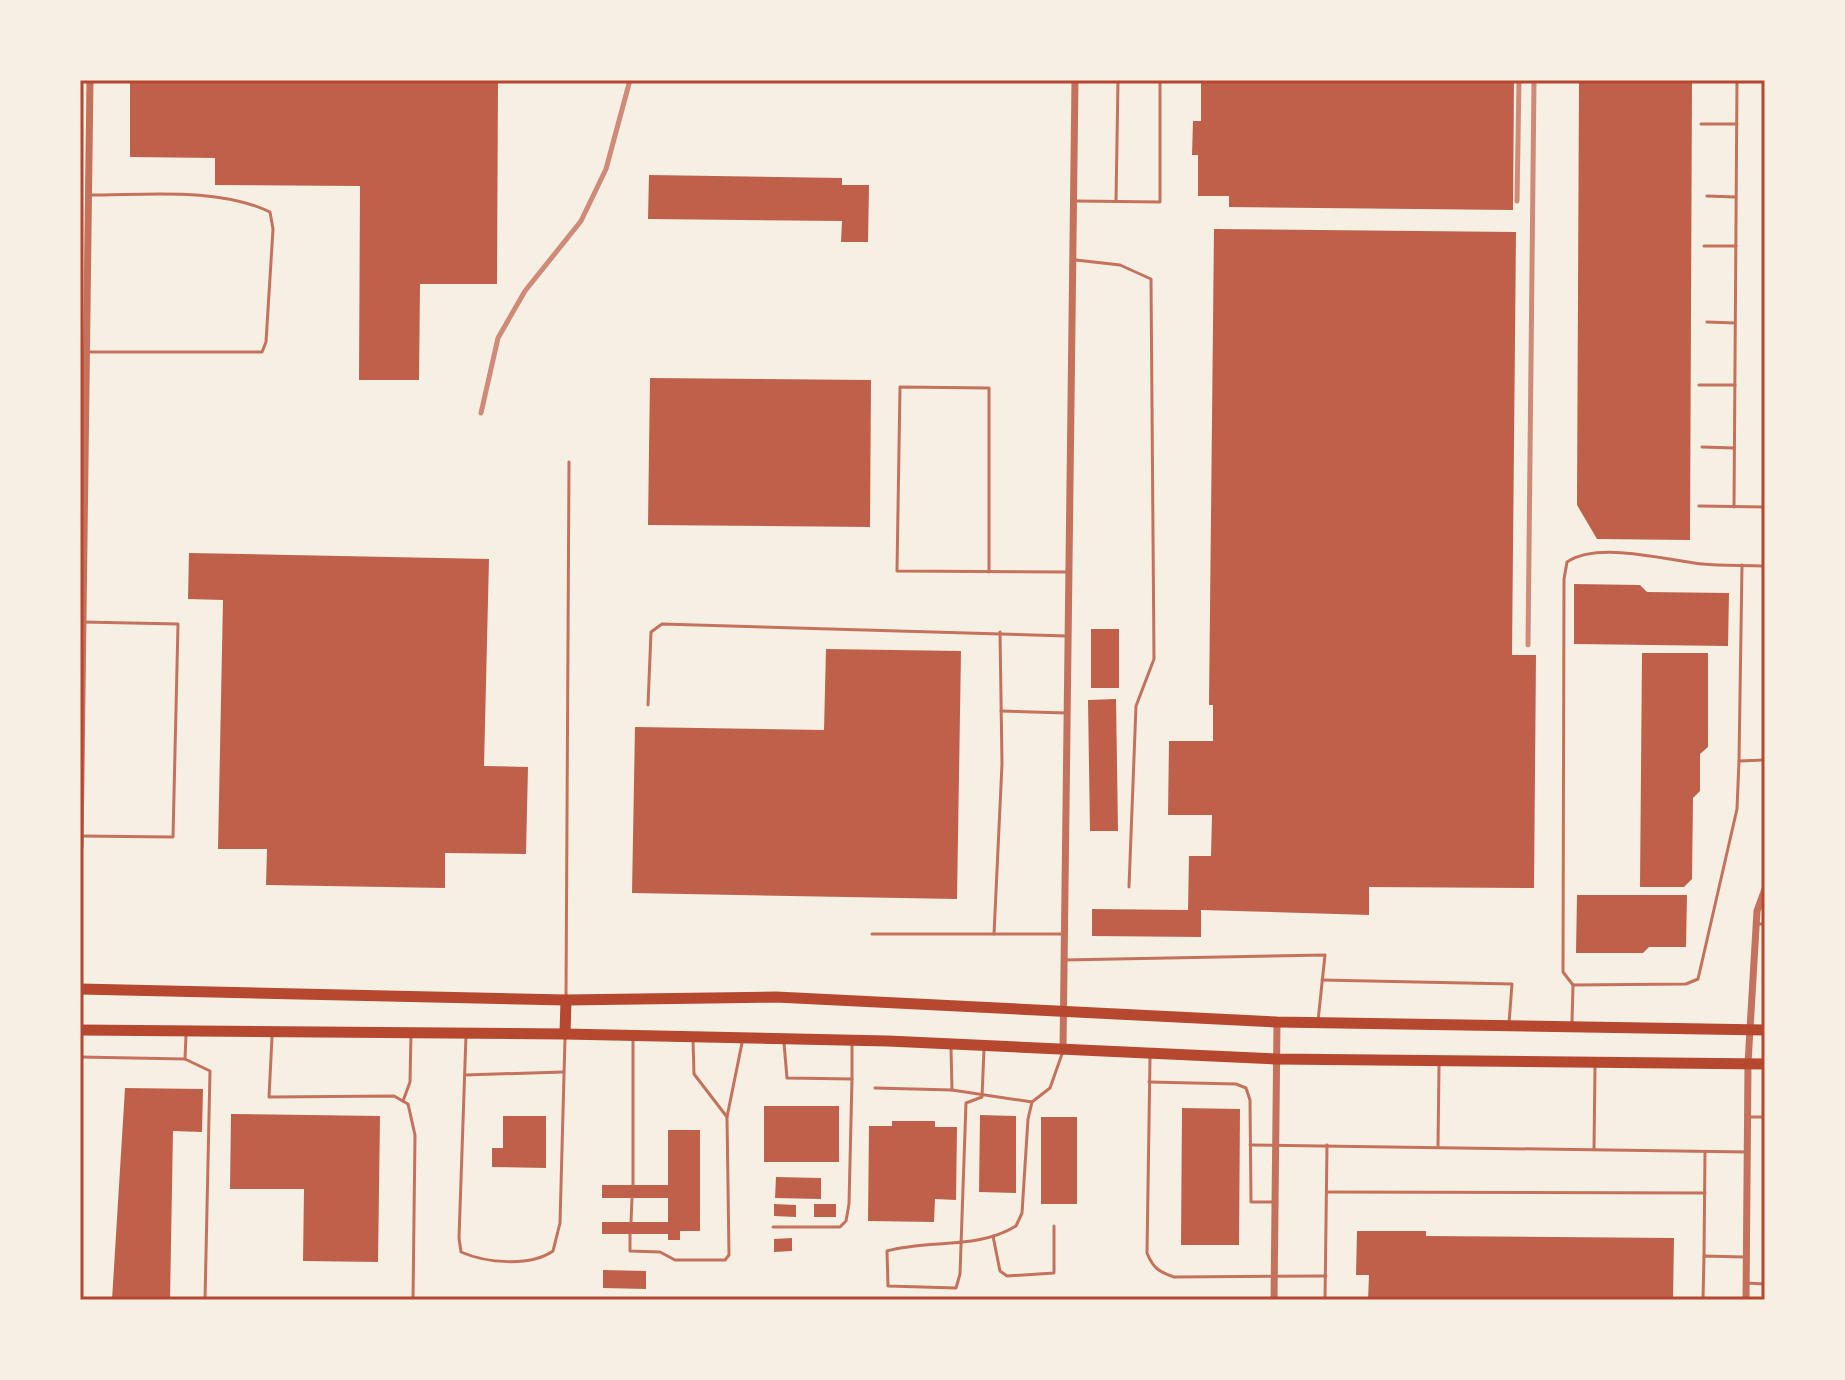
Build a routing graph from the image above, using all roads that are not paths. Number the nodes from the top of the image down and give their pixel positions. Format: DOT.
graph roads {
  1 [pos="90,80"];
  2 [pos="1075,80"];
  3 [pos="1118,80"];
  4 [pos="1160,80"];
  5 [pos="1737,80"];
  6 [pos="1701,124"];
  7 [pos="1737,124"];
  8 [pos="89,195"];
  9 [pos="1707,196"];
  10 [pos="1736,197"];
  11 [pos="1073,201"];
  12 [pos="1116,201"];
  13 [pos="1704,246"];
  14 [pos="1736,246"];
  15 [pos="1072,260"];
  16 [pos="1707,322"];
  17 [pos="1735,323"];
  18 [pos="88,352"];
  19 [pos="1699,385"];
  20 [pos="1735,385"];
  21 [pos="1702,447"];
  22 [pos="1734,448"];
  23 [pos="569,462"];
  24 [pos="83,473"];
  25 [pos="1699,506"];
  26 [pos="1734,507"];
  27 [pos="1765,507"];
  28 [pos="1742,565"];
  29 [pos="1765,566"];
  30 [pos="989,572"];
  31 [pos="1068,572"];
  32 [pos="83,622"];
  33 [pos="1000,632"];
  34 [pos="1067,636"];
  35 [pos="648,705"];
  36 [pos="1001,711"];
  37 [pos="1066,713"];
  38 [pos="1765,760"];
  39 [pos="1739,761"];
  40 [pos="80,836"];
  41 [pos="80,846"];
  42 [pos="1129,887"];
  43 [pos="1765,889"];
  44 [pos="1760,924"];
  45 [pos="872,934"];
  46 [pos="994,934"];
  47 [pos="1064,934"];
  48 [pos="1064,960"];
  49 [pos="1322,980"];
  50 [pos="1573,985"];
  51 [pos="80,989"];
  52 [pos="566,1000"];
  53 [pos="1063,1011"];
  54 [pos="1277,1022"];
  55 [pos="1318,1022"];
  56 [pos="1509,1026"];
  57 [pos="1572,1027"];
  58 [pos="80,1030"];
  59 [pos="1751,1030"];
  60 [pos="1765,1030"];
  61 [pos="187,1031"];
  62 [pos="272,1033"];
  63 [pos="411,1033"];
  64 [pos="466,1033"];
  65 [pos="565,1034"];
  66 [pos="633,1036"];
  67 [pos="692,1038"];
  68 [pos="743,1039"];
  69 [pos="784,1040"];
  70 [pos="852,1041"];
  71 [pos="951,1044"];
  72 [pos="984,1046"];
  73 [pos="1063,1051"];
  74 [pos="1150,1054"];
  75 [pos="80,1057"];
  76 [pos="185,1059"];
  77 [pos="1276,1059"];
  78 [pos="1439,1062"];
  79 [pos="1595,1063"];
  80 [pos="1748,1063"];
  81 [pos="1765,1064"];
  82 [pos="563,1072"];
  83 [pos="465,1075"];
  84 [pos="852,1079"];
  85 [pos="1149,1082"];
  86 [pos="875,1088"];
  87 [pos="952,1090"];
  88 [pos="982,1097"];
  89 [pos="403,1101"];
  90 [pos="1032,1102"];
  91 [pos="727,1117"];
  92 [pos="1748,1117"];
  93 [pos="1765,1117"];
  94 [pos="1250,1145"];
  95 [pos="1276,1145"];
  96 [pos="1327,1145"];
  97 [pos="1438,1147"];
  98 [pos="1594,1149"];
  99 [pos="1705,1151"];
  100 [pos="1747,1152"];
  101 [pos="633,1185"];
  102 [pos="1327,1192"];
  103 [pos="1705,1193"];
  104 [pos="632,1198"];
  105 [pos="1275,1202"];
  106 [pos="631,1222"];
  107 [pos="1054,1226"];
  108 [pos="773,1227"];
  109 [pos="630,1234"];
  110 [pos="993,1236"];
  111 [pos="960,1242"];
  112 [pos="1704,1256"];
  113 [pos="1746,1257"];
  114 [pos="1326,1276"];
  115 [pos="1274,1277"];
  116 [pos="1746,1283"];
  117 [pos="1765,1284"];
  118 [pos="205,1300"];
  119 [pos="413,1300"];
  120 [pos="1274,1300"];
  121 [pos="1325,1300"];
  122 [pos="1703,1300"];
  123 [pos="1746,1300"];
  1 -- 8 [label="street"];
  2 -- 11 [label="street"];
  3 -- 12 [label="lane"];
  4 -- 12 [label="lane"];
  5 -- 7 [label="lane"];
  6 -- 7 [label="lane"];
  7 -- 10 [label="lane"];
  8 -- 18 [label="street"];
  8 -- 18 [label="lane"];
  9 -- 10 [label="lane"];
  10 -- 14 [label="lane"];
  11 -- 12 [label="lane"];
  11 -- 15 [label="street"];
  13 -- 14 [label="lane"];
  14 -- 17 [label="lane"];
  15 -- 31 [label="street"];
  15 -- 42 [label="lane"];
  16 -- 17 [label="lane"];
  17 -- 20 [label="lane"];
  18 -- 24 [label="street"];
  19 -- 20 [label="lane"];
  20 -- 22 [label="lane"];
  21 -- 22 [label="lane"];
  22 -- 26 [label="lane"];
  23 -- 52 [label="lane"];
  24 -- 32 [label="street"];
  25 -- 26 [label="lane"];
  26 -- 27 [label="lane"];
  28 -- 29 [label="lane"];
  28 -- 39 [label="lane"];
  28 -- 50 [label="lane"];
  30 -- 30 [label="lane"];
  30 -- 31 [label="lane"];
  31 -- 34 [label="street"];
  32 -- 40 [label="street"];
  32 -- 40 [label="lane"];
  33 -- 34 [label="lane"];
  33 -- 35 [label="lane"];
  33 -- 36 [label="lane"];
  34 -- 37 [label="street"];
  36 -- 37 [label="lane"];
  36 -- 46 [label="lane"];
  37 -- 47 [label="street"];
  38 -- 39 [label="lane"];
  39 -- 50 [label="lane"];
  40 -- 41 [label="street"];
  43 -- 44 [label="street"];
  44 -- 59 [label="street"];
  45 -- 46 [label="lane"];
  46 -- 47 [label="lane"];
  47 -- 48 [label="street"];
  48 -- 49 [label="lane"];
  48 -- 53 [label="street"];
  49 -- 55 [label="lane"];
  49 -- 56 [label="lane"];
  50 -- 57 [label="lane"];
  51 -- 52 [label="main road"];
  52 -- 53 [label="main road"];
  52 -- 65 [label="main road"];
  53 -- 54 [label="main road"];
  53 -- 73 [label="street"];
  54 -- 55 [label="main road"];
  54 -- 77 [label="street"];
  55 -- 56 [label="main road"];
  56 -- 57 [label="main road"];
  57 -- 59 [label="main road"];
  58 -- 61 [label="main road"];
  59 -- 60 [label="main road"];
  59 -- 80 [label="street"];
  61 -- 62 [label="main road"];
  61 -- 76 [label="lane"];
  62 -- 63 [label="main road"];
  62 -- 89 [label="lane"];
  63 -- 64 [label="main road"];
  63 -- 89 [label="lane"];
  64 -- 65 [label="main road"];
  64 -- 83 [label="lane"];
  65 -- 66 [label="main road"];
  65 -- 82 [label="lane"];
  66 -- 67 [label="main road"];
  66 -- 101 [label="lane"];
  67 -- 68 [label="main road"];
  67 -- 91 [label="lane"];
  68 -- 69 [label="main road"];
  68 -- 91 [label="lane"];
  69 -- 70 [label="main road"];
  69 -- 84 [label="lane"];
  70 -- 71 [label="main road"];
  70 -- 84 [label="lane"];
  71 -- 72 [label="main road"];
  71 -- 87 [label="lane"];
  72 -- 73 [label="main road"];
  72 -- 88 [label="lane"];
  73 -- 74 [label="main road"];
  73 -- 90 [label="lane"];
  74 -- 77 [label="main road"];
  74 -- 85 [label="lane"];
  75 -- 76 [label="lane"];
  76 -- 118 [label="lane"];
  77 -- 78 [label="main road"];
  77 -- 95 [label="street"];
  78 -- 79 [label="main road"];
  78 -- 97 [label="lane"];
  79 -- 80 [label="main road"];
  79 -- 98 [label="lane"];
  80 -- 81 [label="main road"];
  80 -- 92 [label="street"];
  82 -- 83 [label="lane"];
  82 -- 83 [label="lane"];
  84 -- 108 [label="lane"];
  85 -- 94 [label="lane"];
  85 -- 115 [label="lane"];
  86 -- 87 [label="lane"];
  87 -- 88 [label="lane"];
  88 -- 90 [label="lane"];
  88 -- 111 [label="lane"];
  89 -- 119 [label="lane"];
  90 -- 110 [label="lane"];
  91 -- 109 [label="lane"];
  92 -- 93 [label="lane"];
  92 -- 100 [label="street"];
  94 -- 95 [label="lane"];
  94 -- 105 [label="lane"];
  95 -- 96 [label="lane"];
  95 -- 105 [label="street"];
  96 -- 97 [label="lane"];
  96 -- 102 [label="lane"];
  97 -- 98 [label="lane"];
  98 -- 99 [label="lane"];
  99 -- 100 [label="lane"];
  99 -- 103 [label="lane"];
  100 -- 113 [label="street"];
  102 -- 103 [label="lane"];
  102 -- 114 [label="lane"];
  103 -- 112 [label="lane"];
  104 -- 106 [label="lane"];
  105 -- 115 [label="street"];
  107 -- 110 [label="lane"];
  110 -- 111 [label="lane"];
  111 -- 111 [label="lane"];
  112 -- 113 [label="lane"];
  112 -- 122 [label="lane"];
  113 -- 116 [label="street"];
  114 -- 115 [label="lane"];
  114 -- 121 [label="lane"];
  115 -- 120 [label="street"];
  116 -- 117 [label="lane"];
  116 -- 123 [label="street"];
}
